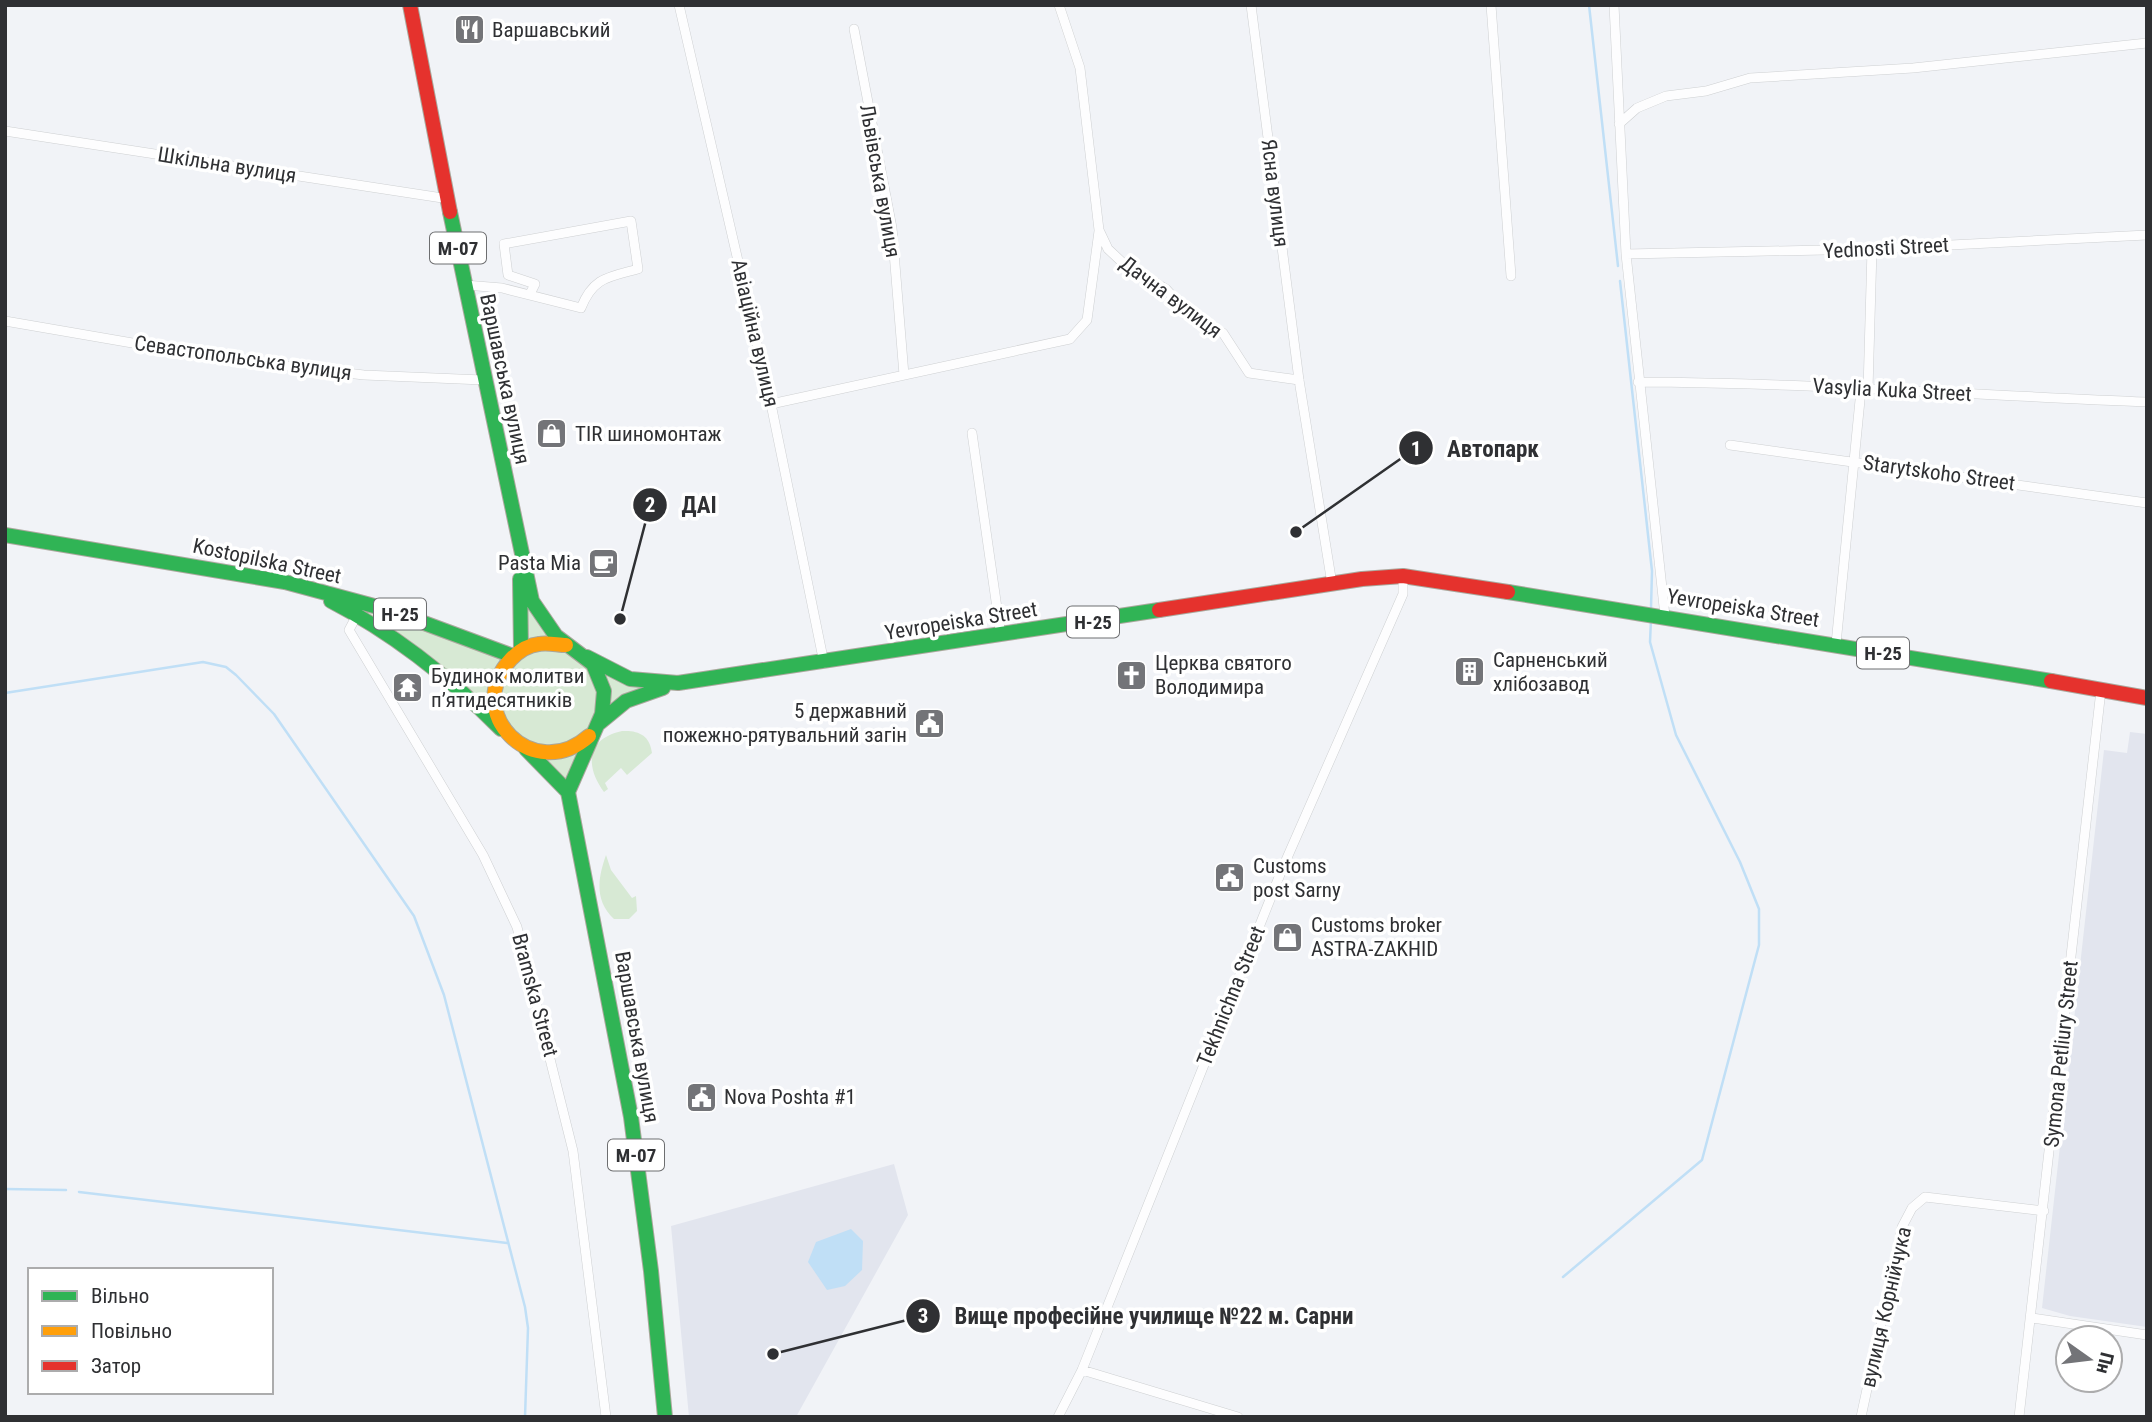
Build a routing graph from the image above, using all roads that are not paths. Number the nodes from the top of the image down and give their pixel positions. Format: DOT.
graph roads {
  1 [pos="410,5"];
  2 [pos="679,5"];
  3 [pos="1059,5"];
  4 [pos="1251,5"];
  5 [pos="1614,5"];
  6 [pos="1493,8"];
  7 [pos="854,29"];
  8 [pos="2147,43"];
  9 [pos="1619,124"];
  10 [pos="5,131"];
  11 [pos="449,199"];
  12 [pos="1099,230"];
  13 [pos="2147,235"];
  14 [pos="1872,249"];
  15 [pos="1626,254"];
  16 [pos="1511,276"];
  17 [pos="465,285"];
  18 [pos="530,294"];
  19 [pos="5,321"];
  20 [pos="904,375"];
  21 [pos="483,380"];
  22 [pos="1299,380"];
  23 [pos="1638,382"];
  24 [pos="1865,390"];
  25 [pos="2147,402"];
  26 [pos="771,404"];
  27 [pos="972,433"];
  28 [pos="1730,445"];
  29 [pos="1853,461"];
  30 [pos="2147,503"];
  31 [pos="5,535"];
  32 [pos="520,556"];
  33 [pos="1403,576"];
  34 [pos="285,582"];
  35 [pos="1332,584"];
  36 [pos="358,615"];
  37 [pos="1657,615"];
  38 [pos="1001,636"];
  39 [pos="1836,644"];
  40 [pos="569,646"];
  41 [pos="517,653"];
  42 [pos="586,657"];
  43 [pos="824,663"];
  44 [pos="678,683"];
  45 [pos="2101,690"];
  46 [pos="2147,698"];
  47 [pos="595,729"];
  48 [pos="509,736"];
  49 [pos="526,748"];
  50 [pos="568,792"];
  51 [pos="2044,1211"];
  52 [pos="2032,1318"];
  53 [pos="2147,1335"];
  54 [pos="1082,1370"];
  55 [pos="606,1417"];
  56 [pos="665,1417"];
  57 [pos="1058,1417"];
  58 [pos="1238,1417"];
  59 [pos="1861,1417"];
  60 [pos="2019,1417"];
  1 -- 11 [label="main road, Варшавська вулиця / М-07"];
  2 -- 26 [label="street, Авіаційна вулиця"];
  3 -- 12 [label="street, Дачна вулиця"];
  4 -- 22 [label="street, Ясна вулиця"];
  5 -- 9 [label="street"];
  6 -- 16 [label="street"];
  7 -- 20 [label="street, Львівська вулиця"];
  8 -- 9 [label="street"];
  9 -- 15 [label="street"];
  10 -- 11 [label="street, Шкільна вулиця"];
  11 -- 17 [label="main road, Варшавська вулиця / М-07"];
  12 -- 20 [label="street"];
  12 -- 22 [label="street, Дачна вулиця"];
  13 -- 14 [label="street, Yednosti Street"];
  14 -- 15 [label="street, Yednosti Street"];
  14 -- 24 [label="street"];
  15 -- 23 [label="street"];
  17 -- 18 [label="street"];
  17 -- 21 [label="main road, Варшавська вулиця / М-07"];
  18 -- 18 [label="street"];
  19 -- 21 [label="street, Севастопольська вулиця"];
  20 -- 26 [label="street"];
  21 -- 32 [label="main road, Варшавська вулиця / М-07"];
  22 -- 35 [label="street"];
  23 -- 24 [label="street, Vasylia Kuka Street"];
  23 -- 37 [label="street"];
  24 -- 25 [label="street, Vasylia Kuka Street"];
  24 -- 29 [label="street"];
  26 -- 43 [label="street, Авіаційна вулиця"];
  27 -- 38 [label="street"];
  28 -- 29 [label="street, Starytskoho Street"];
  29 -- 30 [label="street, Starytskoho Street"];
  29 -- 39 [label="street"];
  31 -- 34 [label="main road, Kostopilska Street / Н-25"];
  32 -- 40 [label="main road, М-07"];
  32 -- 41 [label="main road, М-07"];
  33 -- 35 [label="main road, Yevropeiska Street / Н-25"];
  33 -- 37 [label="main road, Yevropeiska Street / Н-25"];
  33 -- 54 [label="street, Tekhnichna Street"];
  34 -- 36 [label="main road, Н-25"];
  34 -- 41 [label="main road, Kostopilska Street / Н-25"];
  35 -- 38 [label="main road, Yevropeiska Street / Н-25"];
  36 -- 48 [label="main road, Н-25"];
  36 -- 55 [label="street, Bramska Street"];
  37 -- 39 [label="main road, Yevropeiska Street / Н-25"];
  38 -- 43 [label="main road, Yevropeiska Street / Н-25"];
  39 -- 45 [label="main road, Yevropeiska Street / Н-25"];
  40 -- 41 [label="main road"];
  40 -- 42 [label="main road, М-07"];
  41 -- 48 [label="main road"];
  42 -- 44 [label="main road, Yevropeiska Street / Н-25"];
  42 -- 47 [label="main road, М-07"];
  43 -- 44 [label="main road, Yevropeiska Street / Н-25"];
  44 -- 47 [label="main road, Yevropeiska Street / Н-25"];
  45 -- 46 [label="main road, Yevropeiska Street / Н-25"];
  45 -- 51 [label="street, Symona Petliury Street"];
  47 -- 49 [label="main road, Н-25"];
  47 -- 50 [label="main road, М-07"];
  48 -- 49 [label="main road"];
  49 -- 50 [label="main road"];
  50 -- 56 [label="main road, Варшавська вулиця / М-07"];
  51 -- 52 [label="street, Symona Petliury Street"];
  51 -- 59 [label="street, вулиця Корнійчука"];
  52 -- 53 [label="street"];
  52 -- 60 [label="street, Symona Petliury Street"];
  54 -- 57 [label="street, Tekhnichna Street"];
  54 -- 58 [label="street"];
}
